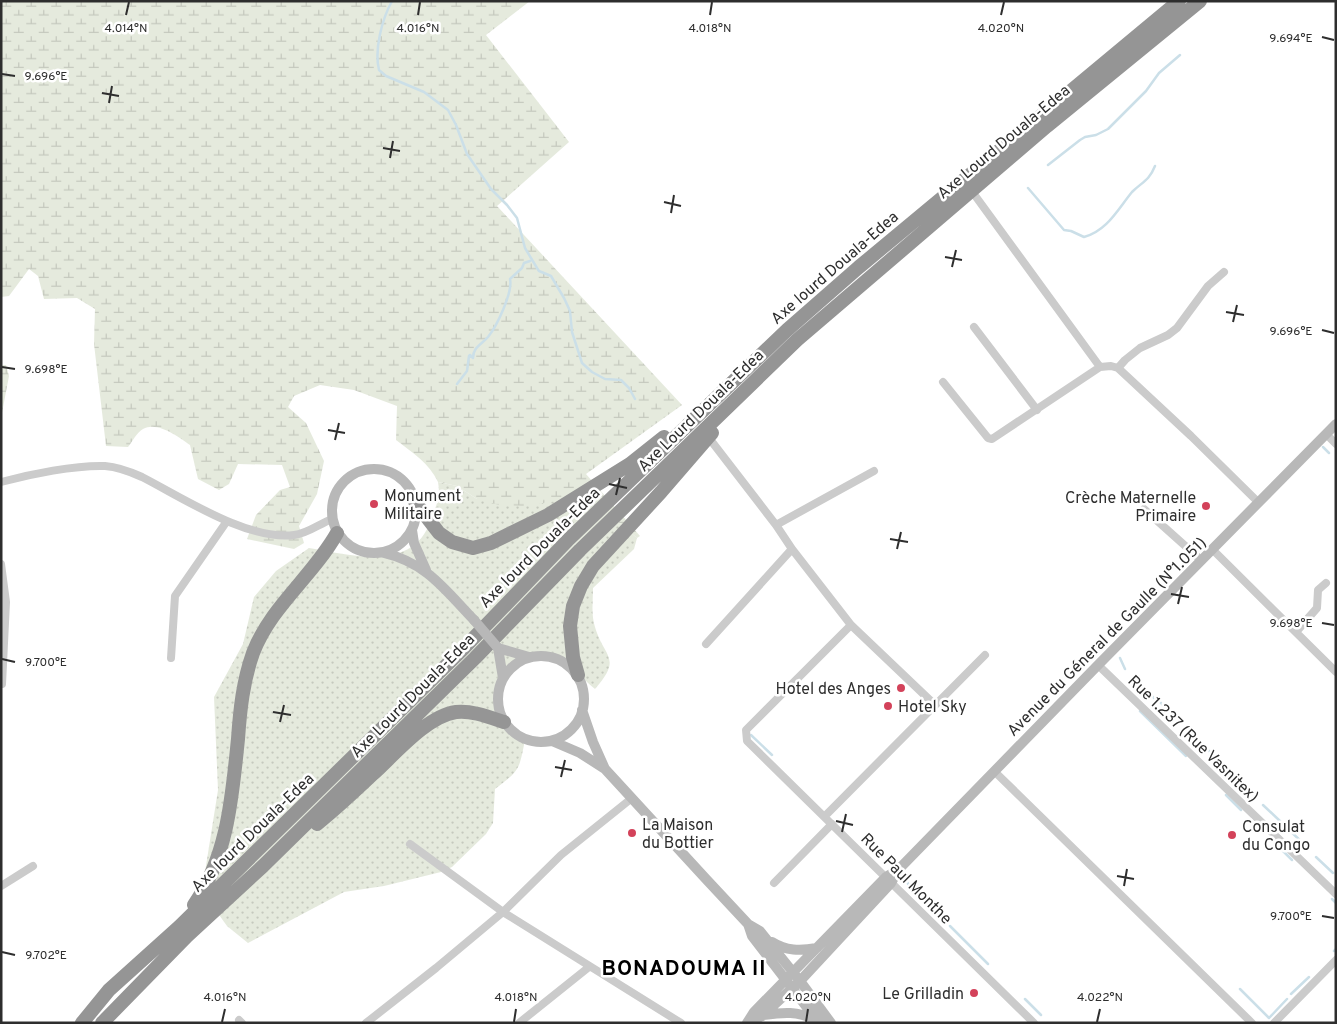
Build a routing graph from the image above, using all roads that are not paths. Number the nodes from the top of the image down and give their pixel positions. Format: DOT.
graph roads {
  1 [pos="1179,1"];
  2 [pos="1200,1"];
  3 [pos="1212,1"];
  4 [pos="1165,29"];
  5 [pos="971,190"];
  6 [pos="1224,272"];
  7 [pos="974,327"];
  8 [pos="1100,367"];
  9 [pos="1118,368"];
  10 [pos="942,382"];
  11 [pos="718,395"];
  12 [pos="729,406"];
  13 [pos="1037,410"];
  14 [pos="1336,424"];
  15 [pos="1326,434"];
  16 [pos="709,438"];
  17 [pos="1336,444"];
  18 [pos="874,472"];
  19 [pos="1,482"];
  20 [pos="415,502"];
  21 [pos="1258,502"];
  22 [pos="1144,510"];
  23 [pos="227,521"];
  24 [pos="776,525"];
  25 [pos="334,526"];
  26 [pos="412,530"];
  27 [pos="792,549"];
  28 [pos="1212,549"];
  29 [pos="384,553"];
  30 [pos="1201,560"];
  31 [pos="1,564"];
  32 [pos="426,571"];
  33 [pos="1326,583"];
  34 [pos="851,625"];
  35 [pos="1296,632"];
  36 [pos="706,644"];
  37 [pos="498,648"];
  38 [pos="985,655"];
  39 [pos="529,657"];
  40 [pos="171,658"];
  41 [pos="1098,664"];
  42 [pos="1336,672"];
  43 [pos="578,675"];
  44 [pos="503,678"];
  45 [pos="2,684"];
  46 [pos="935,705"];
  47 [pos="582,710"];
  48 [pos="504,722"];
  49 [pos="552,741"];
  50 [pos="605,769"];
  51 [pos="994,771"];
  52 [pos="632,798"];
  53 [pos="824,816"];
  54 [pos="832,824"];
  55 [pos="410,844"];
  56 [pos="33,866"];
  57 [pos="263,866"];
  58 [pos="889,880"];
  59 [pos="774,883"];
  60 [pos="1,886"];
  61 [pos="1336,894"];
  62 [pos="503,912"];
  63 [pos="748,924"];
  64 [pos="179,927"];
  65 [pos="767,939"];
  66 [pos="817,948"];
  67 [pos="1336,960"];
  68 [pos="589,967"];
  69 [pos="794,972"];
  70 [pos="785,980"];
  71 [pos="800,981"];
  72 [pos="792,988"];
  73 [pos="762,1016"];
  74 [pos="818,1022"];
  75 [pos="82,1023"];
  76 [pos="102,1023"];
  77 [pos="366,1023"];
  78 [pos="519,1023"];
  79 [pos="681,1023"];
  80 [pos="748,1023"];
  81 [pos="831,1023"];
  82 [pos="1034,1023"];
  83 [pos="1252,1023"];
  84 [pos="1274,1023"];
  1 -- 11 [label="highway, Axe lourd Douala-Edea"];
  2 -- 4 [label="highway, Axe Lourd Douala-Edea"];
  3 -- 4 [label="highway"];
  4 -- 5 [label="highway, Axe Lourd Douala-Edea"];
  5 -- 8 [label="street"];
  5 -- 12 [label="highway, Axe Lourd Douala-Edea"];
  6 -- 9 [label="street"];
  7 -- 13 [label="street"];
  8 -- 9 [label="street"];
  8 -- 13 [label="street"];
  9 -- 21 [label="street"];
  10 -- 13 [label="street"];
  11 -- 20 [label="highway"];
  11 -- 64 [label="highway, Axe lourd Douala-Edea"];
  12 -- 16 [label="highway"];
  12 -- 57 [label="highway, Axe Lourd Douala-Edea"];
  14 -- 15 [label="main road, Avenue du Géneral de Gaulle (N°1.051)"];
  15 -- 17 [label="street"];
  15 -- 21 [label="main road, Avenue du Géneral de Gaulle (N°1.051)"];
  16 -- 24 [label="street"];
  16 -- 43 [label="highway"];
  18 -- 24 [label="street"];
  19 -- 23 [label="street"];
  20 -- 25 [label="main road"];
  20 -- 26 [label="main road"];
  21 -- 28 [label="main road, Avenue du Géneral de Gaulle (N°1.051)"];
  22 -- 30 [label="street"];
  23 -- 25 [label="street"];
  23 -- 40 [label="street"];
  24 -- 27 [label="street"];
  25 -- 29 [label="main road"];
  25 -- 64 [label="highway"];
  26 -- 29 [label="main road"];
  26 -- 32 [label="main road"];
  27 -- 34 [label="street"];
  27 -- 36 [label="street"];
  28 -- 30 [label="main road, Avenue du Géneral de Gaulle (N°1.051)"];
  28 -- 35 [label="street"];
  29 -- 32 [label="main road"];
  30 -- 41 [label="main road, Avenue du Géneral de Gaulle (N°1.051)"];
  31 -- 45 [label="street"];
  32 -- 37 [label="main road, bridge"];
  33 -- 35 [label="street"];
  34 -- 46 [label="street"];
  34 -- 53 [label="street, Rue Paul Monthe"];
  35 -- 42 [label="street"];
  37 -- 39 [label="main road"];
  37 -- 44 [label="main road"];
  38 -- 46 [label="street"];
  39 -- 43 [label="main road"];
  39 -- 44 [label="main road"];
  41 -- 51 [label="main road, Avenue du Géneral de Gaulle (N°1.051)"];
  41 -- 61 [label="street, Rue 1.237 (Rue Vasnitex)"];
  43 -- 47 [label="main road"];
  44 -- 48 [label="main road"];
  46 -- 53 [label="street"];
  47 -- 49 [label="main road"];
  47 -- 50 [label="main road"];
  48 -- 49 [label="main road"];
  48 -- 57 [label="highway"];
  49 -- 50 [label="main road"];
  50 -- 52 [label="main road"];
  51 -- 58 [label="main road, Avenue du Géneral de Gaulle (N°1.051)"];
  51 -- 83 [label="street"];
  52 -- 62 [label="street"];
  52 -- 63 [label="main road"];
  53 -- 54 [label="street, Rue Paul Monthe"];
  54 -- 58 [label="street, Rue Paul Monthe"];
  54 -- 59 [label="street"];
  55 -- 62 [label="street"];
  56 -- 60 [label="street"];
  57 -- 76 [label="highway, Axe Lourd Douala-Edea"];
  58 -- 66 [label="main road, Avenue du Géneral de Gaulle (N°1.051)"];
  58 -- 71 [label="main road, Avenue du Géneral de Gaulle (N°1.051)"];
  58 -- 82 [label="street, Rue Paul Monthe"];
  62 -- 68 [label="street"];
  62 -- 77 [label="street"];
  63 -- 65 [label="main road"];
  63 -- 70 [label="main road"];
  64 -- 75 [label="highway, Axe lourd Douala-Edea"];
  65 -- 66 [label="main road"];
  65 -- 69 [label="main road"];
  66 -- 69 [label="main road, Avenue du Géneral de Gaulle (N°1.051)"];
  67 -- 84 [label="street"];
  68 -- 78 [label="street"];
  68 -- 79 [label="street"];
  69 -- 70 [label="main road, Avenue du Géneral de Gaulle (N°1.051)"];
  69 -- 71 [label="main road"];
  70 -- 72 [label="main road"];
  70 -- 80 [label="main road, Avenue du Géneral de Gaulle (N°1.051)"];
  71 -- 72 [label="main road, Avenue du Géneral de Gaulle (N°1.051)"];
  71 -- 81 [label="main road"];
  72 -- 73 [label="main road, Avenue du Géneral de Gaulle (N°1.051)"];
  72 -- 74 [label="main road"];
  73 -- 74 [label="main road"];
  73 -- 80 [label="main road, Avenue du Géneral de Gaulle (N°1.051)"];
}
